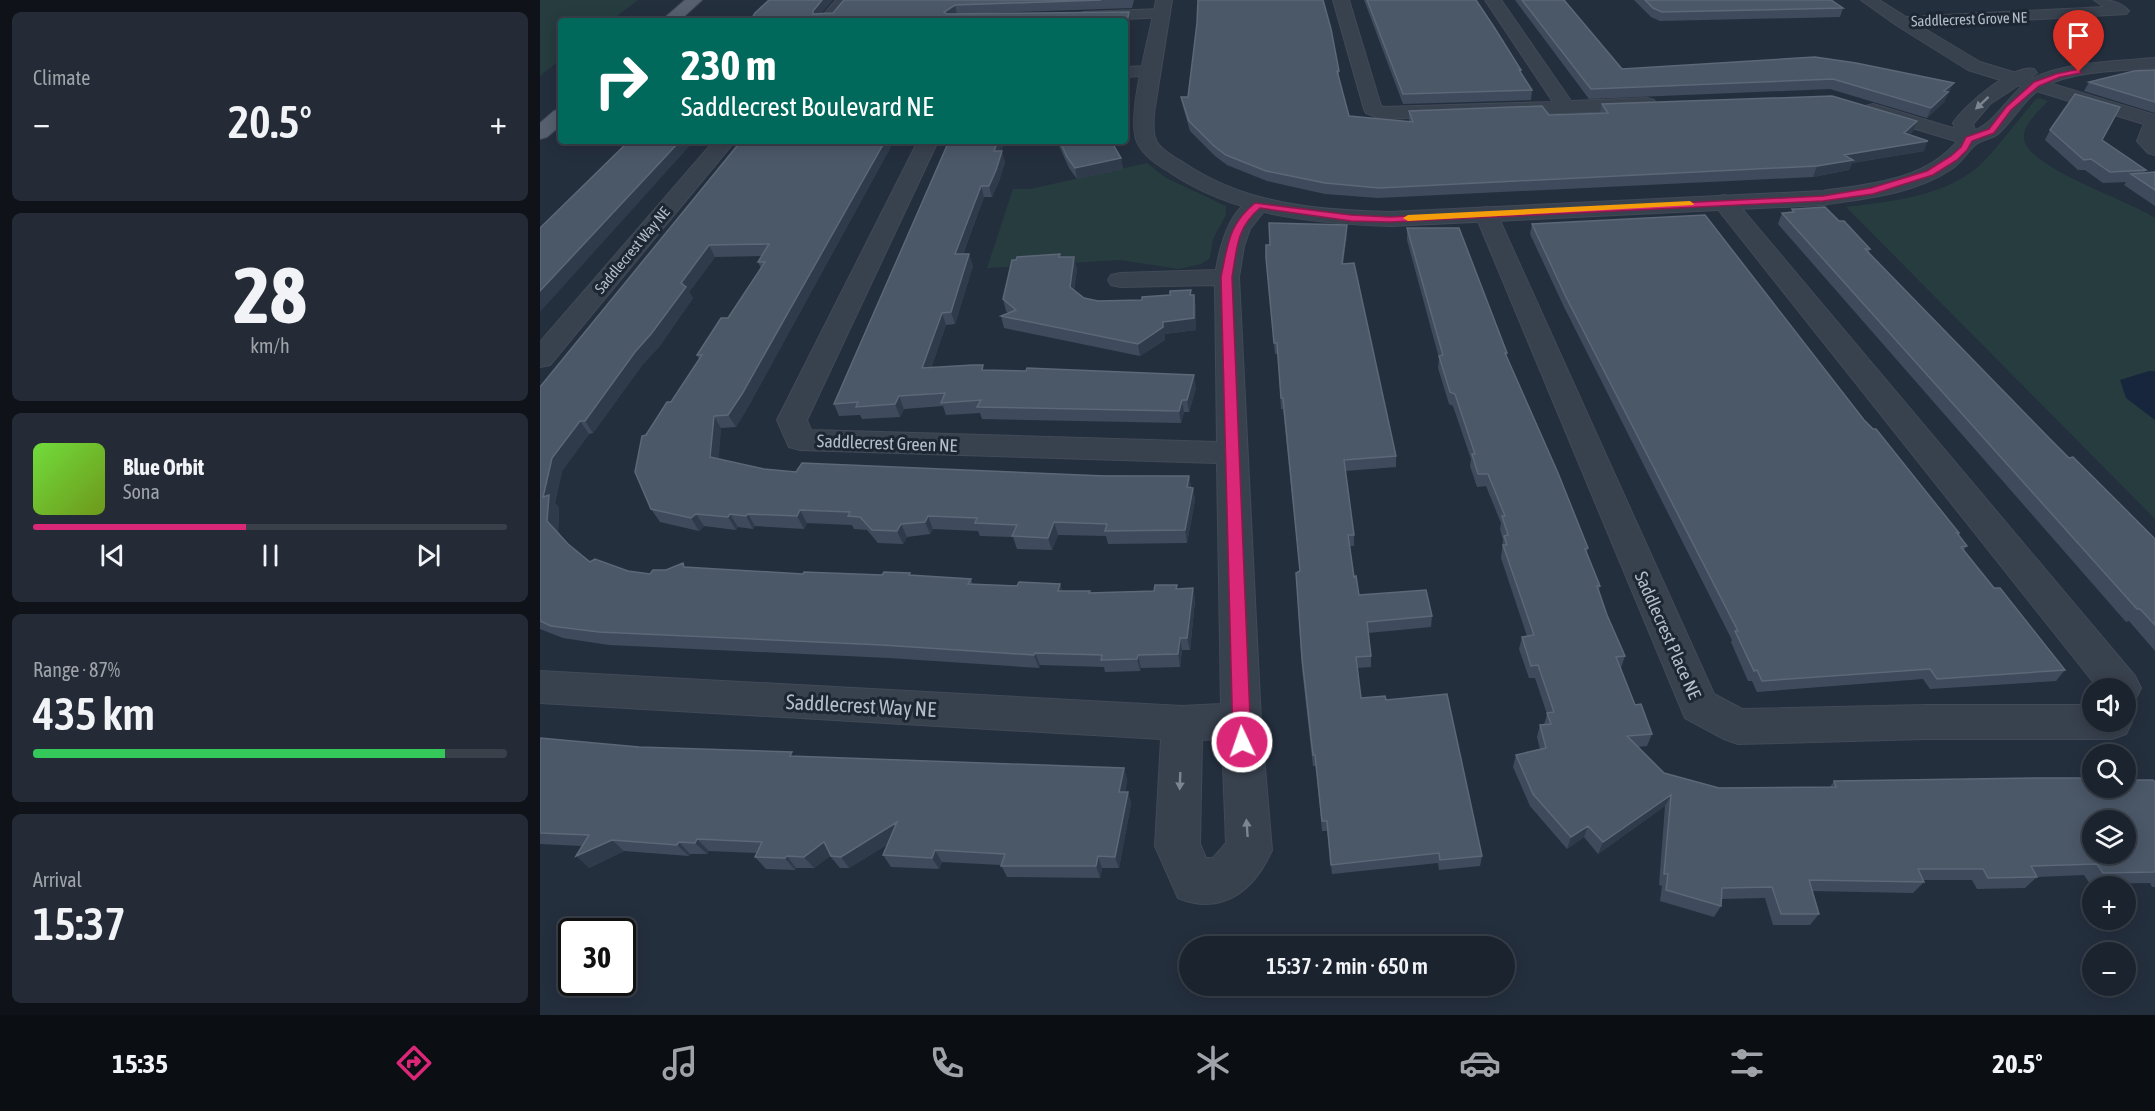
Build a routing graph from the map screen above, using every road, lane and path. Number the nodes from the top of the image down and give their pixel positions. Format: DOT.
graph roads {
  1 [pos="694,0"];
  2 [pos="844,0"];
  3 [pos="1341,0"];
  4 [pos="1493,0"];
  5 [pos="1869,0"];
  6 [pos="1886,0"];
  7 [pos="2102,0"];
  8 [pos="1163,7"];
  9 [pos="1071,17"];
  10 [pos="673,18"];
  11 [pos="829,18"];
  12 [pos="1910,21"];
  13 [pos="2155,53"];
  14 [pos="2155,63"];
  15 [pos="1151,71"];
  16 [pos="1128,72"];
  17 [pos="2027,81"];
  18 [pos="1662,103"];
  19 [pos="1857,104"];
  20 [pos="1566,107"];
  21 [pos="558,118"];
  22 [pos="2155,122"];
  23 [pos="540,133"];
  24 [pos="1969,139"];
  25 [pos="722,144"];
  26 [pos="927,144"];
  27 [pos="2155,149"];
  28 [pos="1724,202"];
  29 [pos="1258,205"];
  30 [pos="1486,213"];
  31 [pos="1227,277"];
  32 [pos="1120,280"];
  33 [pos="540,359"];
  34 [pos="1233,453"];
  35 [pos="2113,678"];
  36 [pos="540,687"];
  37 [pos="1241,721"];
  38 [pos="2082,722"];
  39 [pos="1182,723"];
  1 -- 10 [label="main road"];
  2 -- 11 [label="street"];
  3 -- 20 [label="street"];
  4 -- 20 [label="street"];
  5 -- 12 [label="street"];
  6 -- 12 [label="street"];
  7 -- 12 [label="street, Saddlecrest Grove NE"];
  8 -- 9 [label="street"];
  8 -- 15 [label="street"];
  12 -- 17 [label="street"];
  13 -- 17 [label="street"];
  14 -- 17 [label="street"];
  15 -- 16 [label="street"];
  15 -- 29 [label="street"];
  17 -- 22 [label="street"];
  17 -- 24 [label="street"];
  17 -- 24 [label="street, one-way"];
  18 -- 20 [label="street"];
  19 -- 24 [label="street"];
  21 -- 23 [label="main road"];
  22 -- 27 [label="street"];
  24 -- 28 [label="street"];
  25 -- 33 [label="street, Saddlecrest Way NE"];
  26 -- 34 [label="street, Saddlecrest Green NE"];
  28 -- 30 [label="street"];
  28 -- 35 [label="street"];
  29 -- 30 [label="street"];
  29 -- 31 [label="street"];
  30 -- 38 [label="street, Saddlecrest Place NE"];
  31 -- 32 [label="street"];
  31 -- 34 [label="street"];
  34 -- 37 [label="street"];
  36 -- 39 [label="street, Saddlecrest Way NE"];
  37 -- 39 [label="street, Saddlecrest Way NE"];
  39 -- 37 [label="street, one-way"];
}
